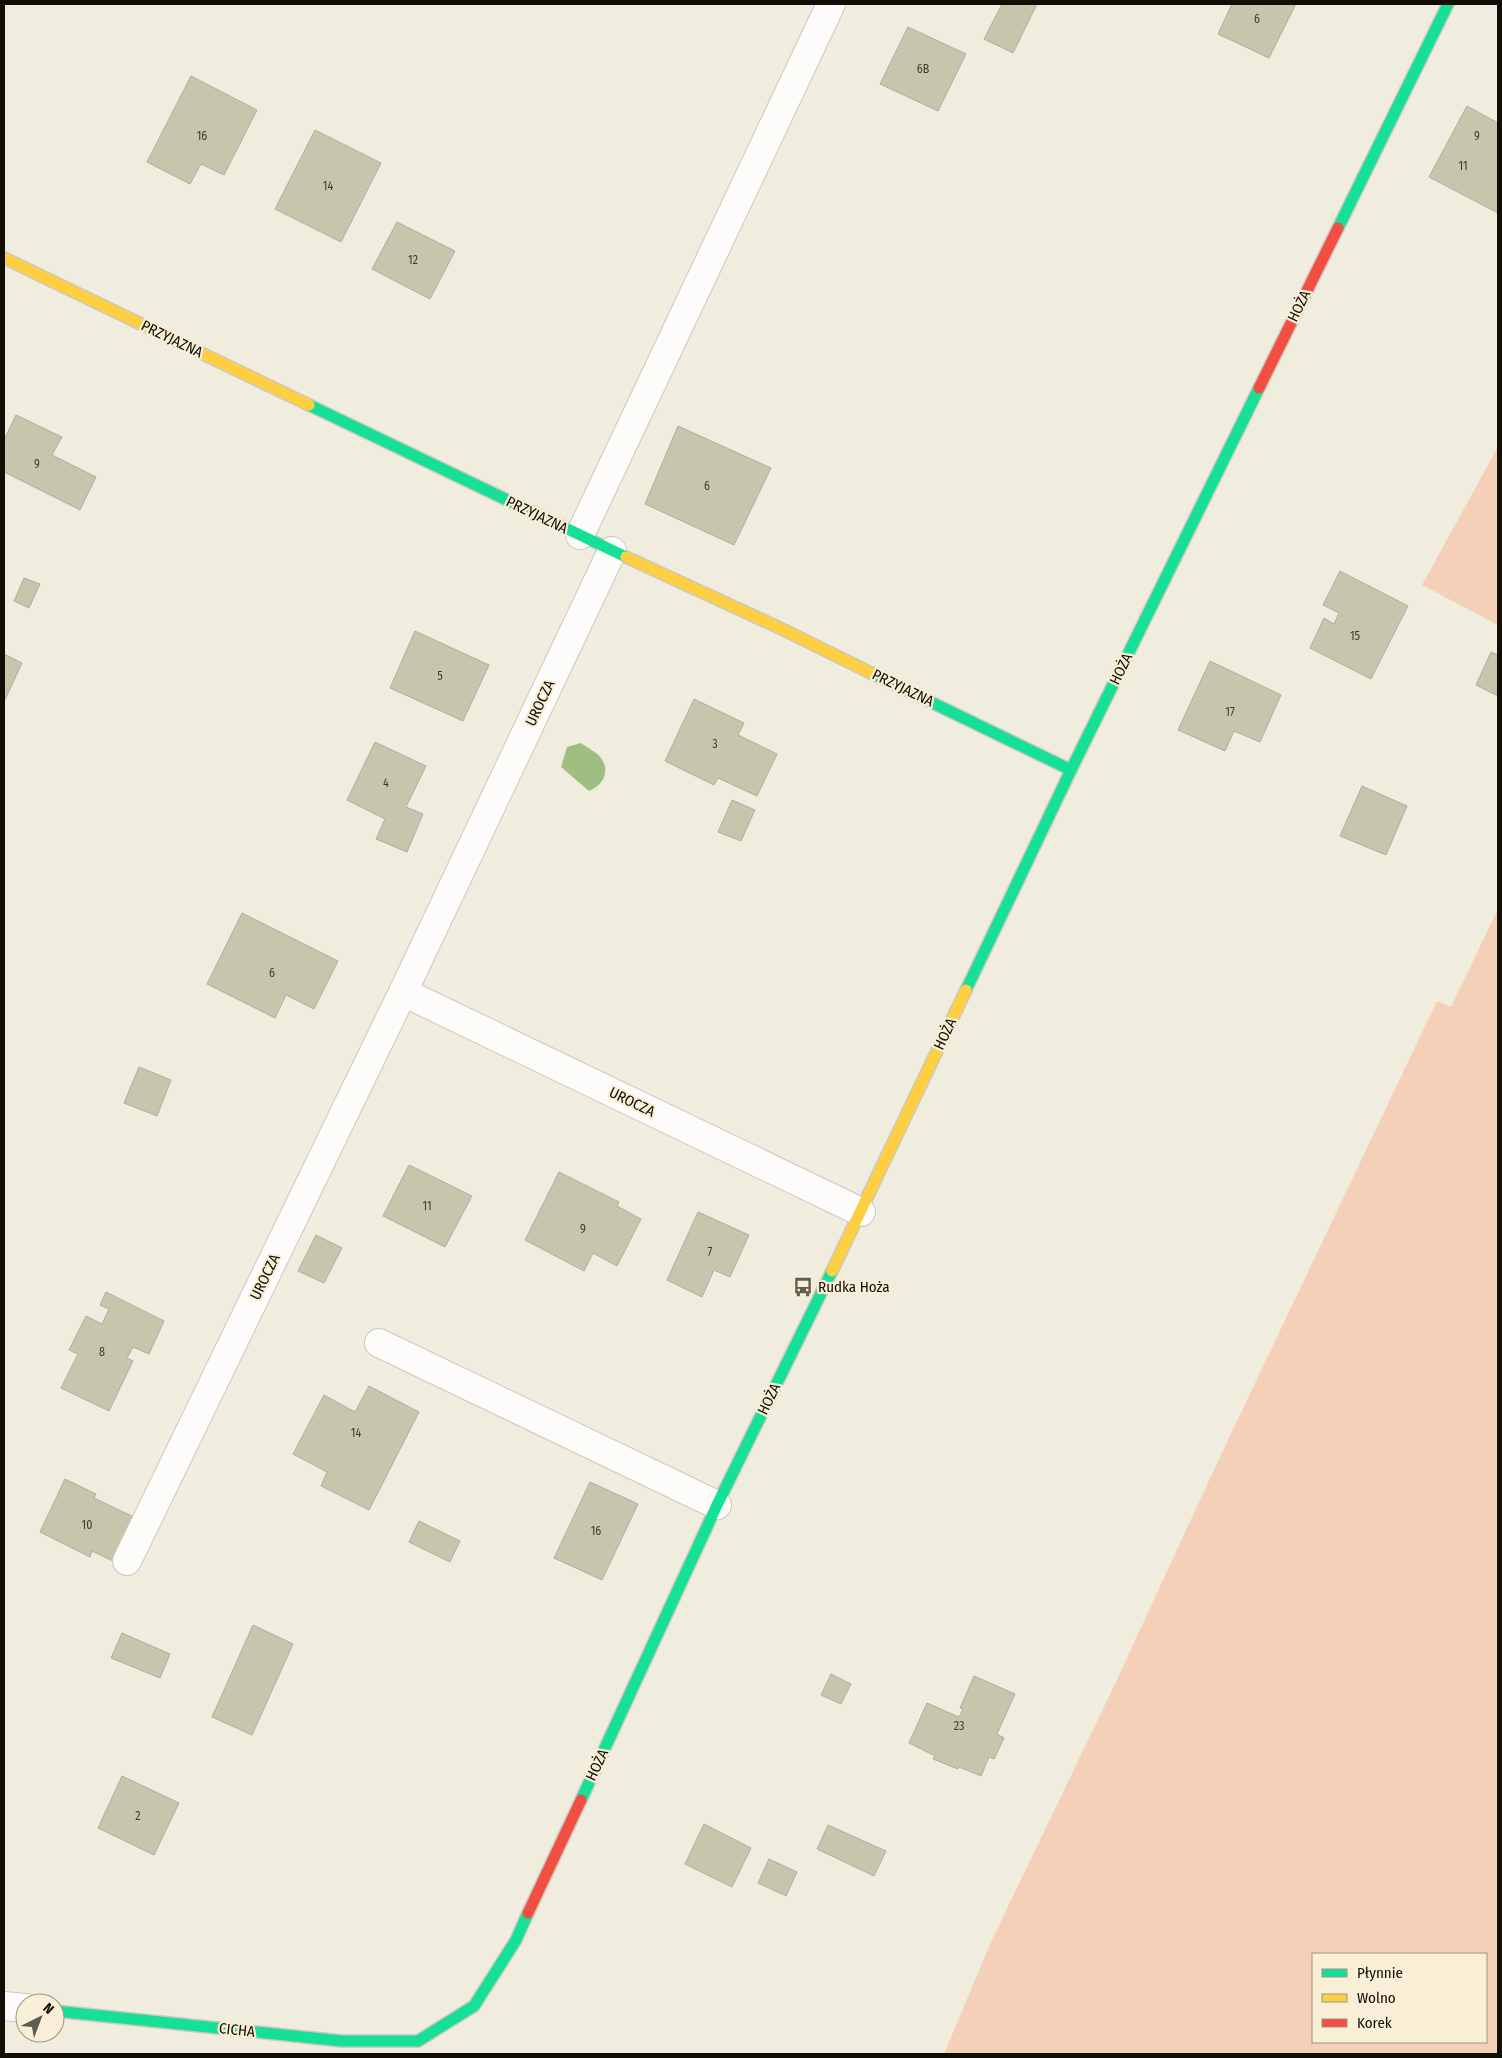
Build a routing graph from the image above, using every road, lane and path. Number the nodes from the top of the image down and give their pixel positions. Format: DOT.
graph roads {
  1 [pos="831,4"];
  2 [pos="1448,4"];
  3 [pos="4,258"];
  4 [pos="580,535"];
  5 [pos="612,551"];
  6 [pos="1071,770"];
  7 [pos="403,992"];
  8 [pos="861,1212"];
  9 [pos="379,1343"];
  10 [pos="717,1505"];
  11 [pos="127,1561"];
  12 [pos="65,2012"];
  13 [pos="418,2041"];
  1 -- 4 [label="street"];
  2 -- 6 [label="street, HOŻA"];
  3 -- 4 [label="street, PRZYJAZNA"];
  4 -- 5 [label="street, PRZYJAZNA"];
  5 -- 6 [label="street, PRZYJAZNA"];
  5 -- 7 [label="street, UROCZA"];
  6 -- 8 [label="street, HOŻA"];
  7 -- 8 [label="street, UROCZA"];
  7 -- 11 [label="street, UROCZA"];
  8 -- 10 [label="street, HOŻA"];
  9 -- 10 [label="street"];
  10 -- 13 [label="street, HOŻA"];
  12 -- 13 [label="street, CICHA"];
}
